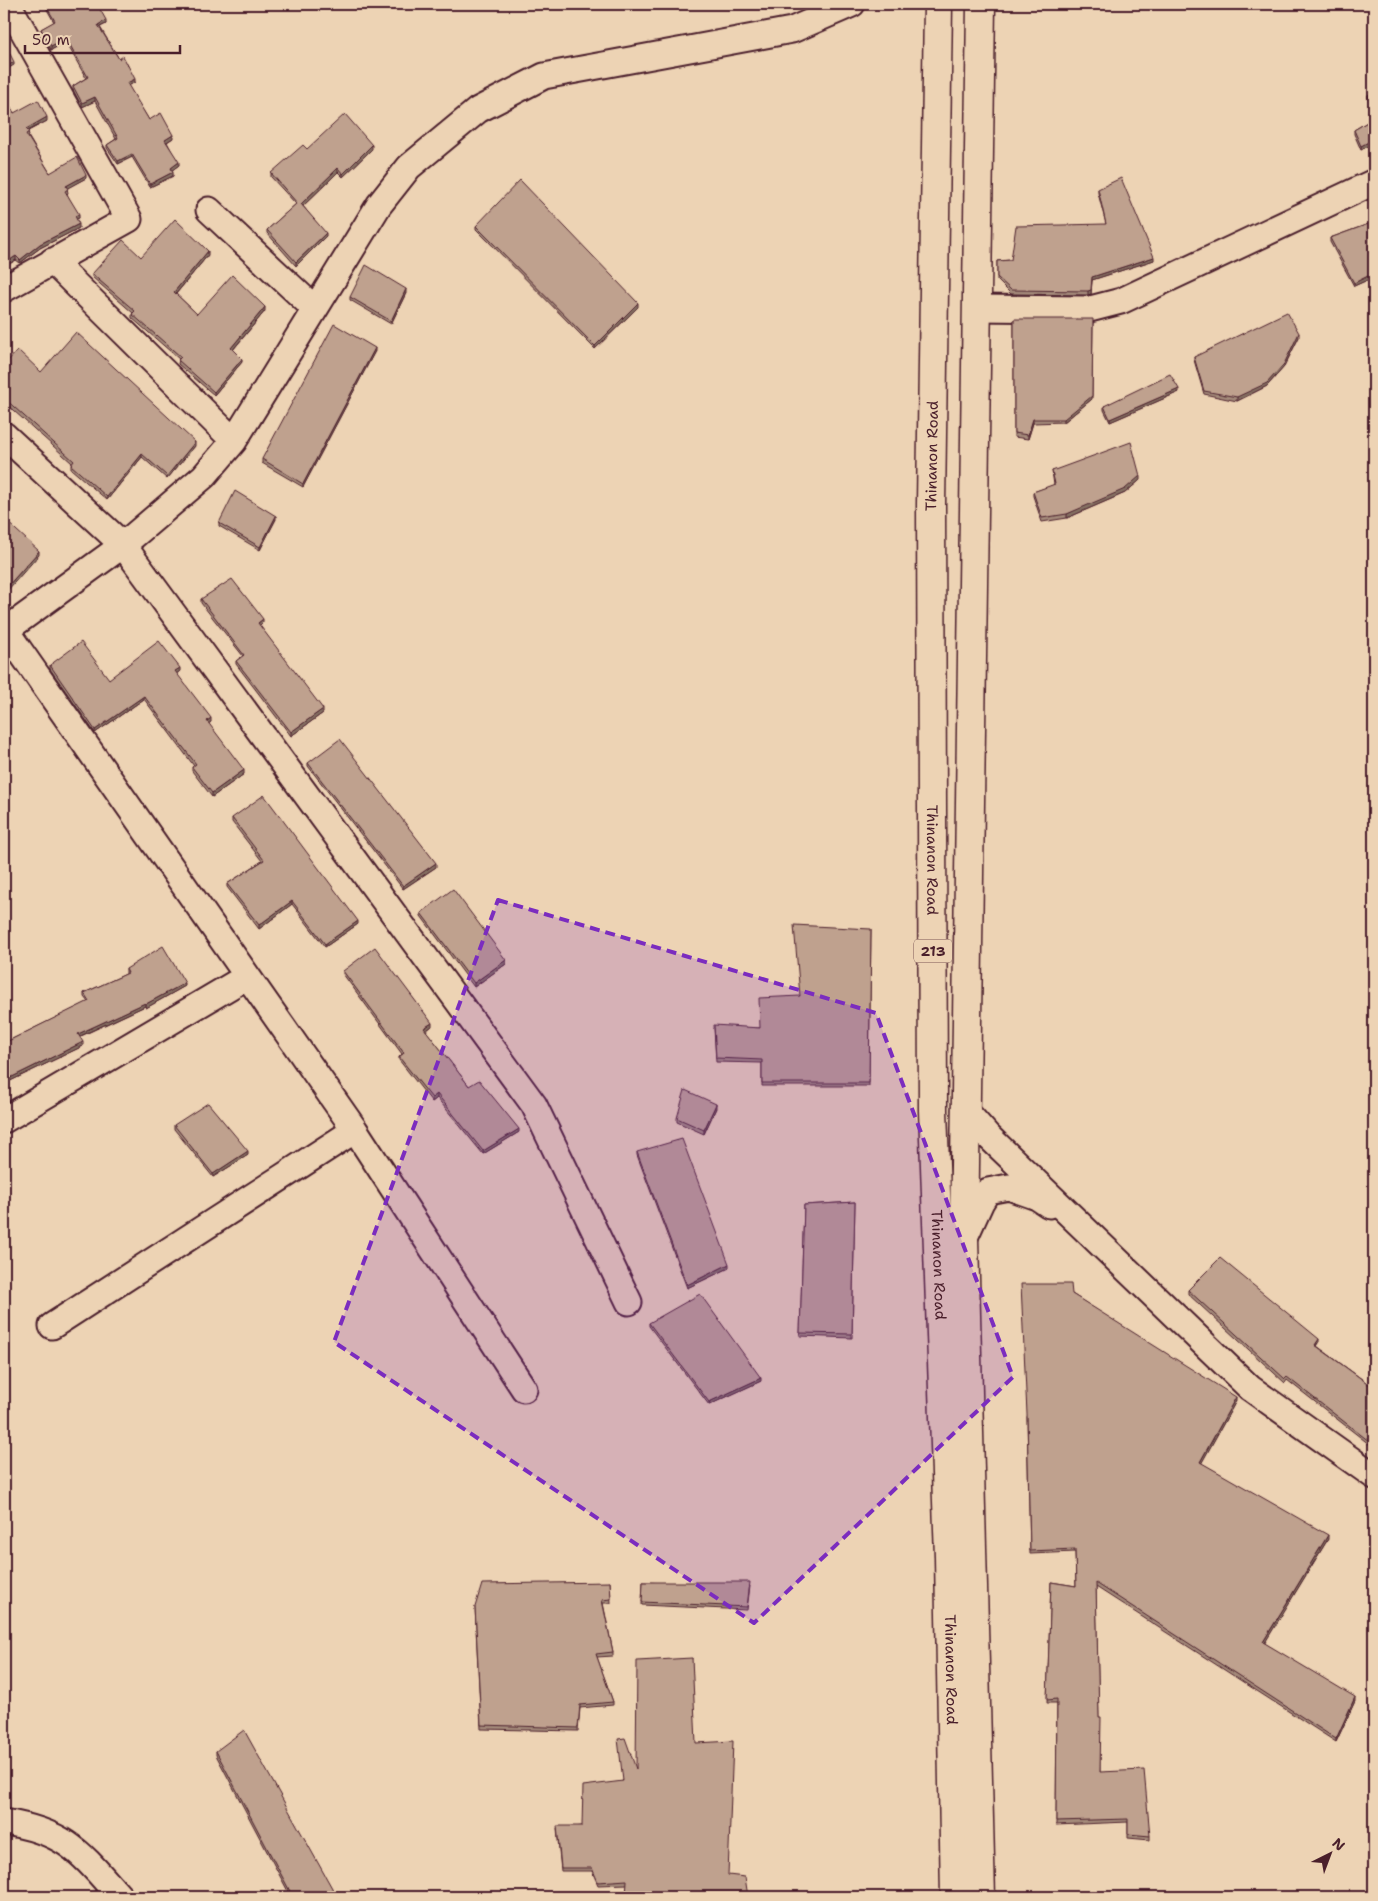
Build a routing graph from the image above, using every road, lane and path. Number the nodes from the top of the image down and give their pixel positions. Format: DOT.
graph roads {
  1 [pos="8,4"];
  2 [pos="852,4"];
  3 [pos="938,4"];
  4 [pos="982,4"];
  5 [pos="1374,182"];
  6 [pos="209,210"];
  7 [pos="52,262"];
  8 [pos="4,289"];
  9 [pos="978,308"];
  10 [pos="315,309"];
  11 [pos="4,435"];
  12 [pos="234,441"];
  13 [pos="123,545"];
  14 [pos="5,629"];
  15 [pos="246,977"];
  16 [pos="965,1110"];
  17 [pos="4,1120"];
  18 [pos="355,1130"];
  19 [pos="1083,1227"];
  20 [pos="964,1238"];
  21 [pos="630,1302"];
  22 [pos="52,1326"];
  23 [pos="524,1390"];
  24 [pos="1374,1476"];
  25 [pos="4,1822"];
  26 [pos="120,1897"];
  27 [pos="955,1897"];
  28 [pos="981,1897"];
  1 -- 7 [label="street"];
  2 -- 10 [label="street"];
  3 -- 27 [label="main road, Thinanon Road / 213"];
  4 -- 9 [label="main road, Thinanon Road / 213"];
  5 -- 9 [label="street"];
  6 -- 10 [label="street"];
  7 -- 8 [label="street"];
  7 -- 12 [label="street"];
  9 -- 16 [label="main road, Thinanon Road / 213"];
  10 -- 12 [label="street"];
  11 -- 13 [label="street"];
  12 -- 13 [label="street"];
  13 -- 14 [label="street"];
  13 -- 21 [label="street"];
  14 -- 15 [label="street"];
  15 -- 17 [label="street"];
  15 -- 18 [label="street"];
  16 -- 19 [label="street"];
  16 -- 20 [label="main road, Thinanon Road / 213"];
  18 -- 22 [label="street"];
  18 -- 23 [label="street"];
  19 -- 20 [label="street"];
  19 -- 24 [label="street"];
  20 -- 28 [label="main road, Thinanon Road / 213"];
  25 -- 26 [label="street"];
}
